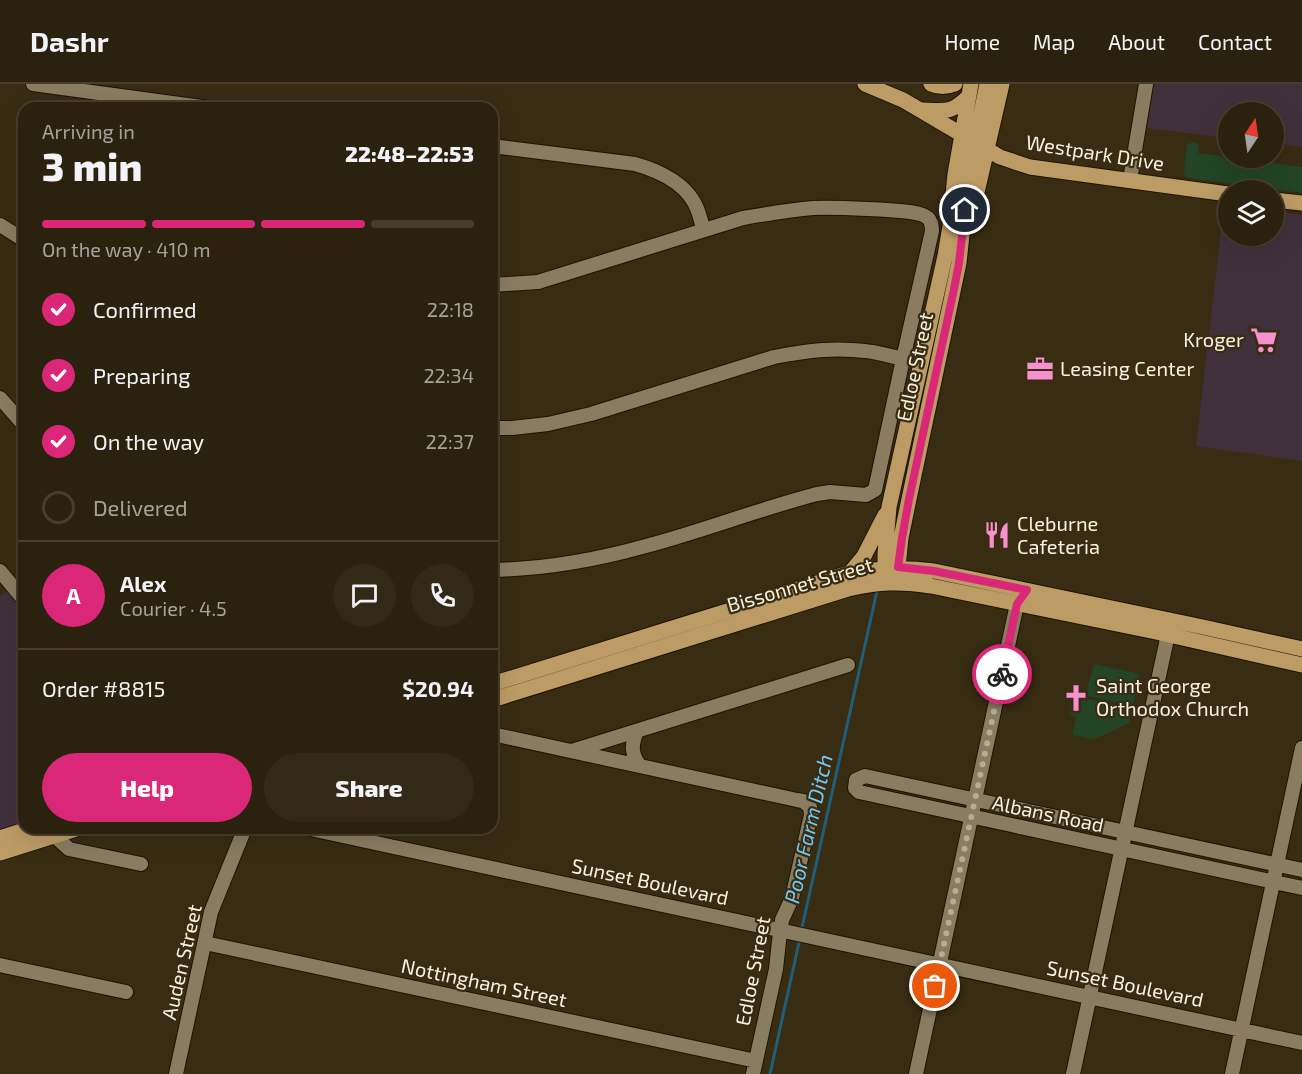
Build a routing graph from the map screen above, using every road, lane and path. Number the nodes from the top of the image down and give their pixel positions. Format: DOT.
graph roads {
  1 [pos="33,84"];
  2 [pos="865,84"];
  3 [pos="931,84"];
  4 [pos="955,84"];
  5 [pos="987,84"];
  6 [pos="1002,84"];
  7 [pos="1146,84"];
  8 [pos="970,90"];
  9 [pos="165,102"];
  10 [pos="920,110"];
  11 [pos="975,142"];
  12 [pos="498,147"];
  13 [pos="1130,180"];
  14 [pos="1218,193"];
  15 [pos="1284,201"];
  16 [pos="1302,203"];
  17 [pos="0,225"];
  18 [pos="703,230"];
  19 [pos="18,236"];
  20 [pos="498,285"];
  21 [pos="903,358"];
  22 [pos="922,358"];
  23 [pos="938,362"];
  24 [pos="0,398"];
  25 [pos="18,418"];
  26 [pos="498,428"];
  27 [pos="889,507"];
  28 [pos="498,570"];
  29 [pos="0,571"];
  30 [pos="890,572"];
  31 [pos="850,573"];
  32 [pos="1027,590"];
  33 [pos="18,593"];
  34 [pos="1017,604"];
  35 [pos="1169,628"];
  36 [pos="683,633"];
  37 [pos="1302,649"];
  38 [pos="848,665"];
  39 [pos="1302,665"];
  40 [pos="498,682"];
  41 [pos="498,698"];
  42 [pos="637,731"];
  43 [pos="498,735"];
  44 [pos="1302,748"];
  45 [pos="572,751"];
  46 [pos="640,766"];
  47 [pos="975,801"];
  48 [pos="971,817"];
  49 [pos="18,832"];
  50 [pos="1125,833"];
  51 [pos="45,834"];
  52 [pos="52,834"];
  53 [pos="243,834"];
  54 [pos="334,834"];
  55 [pos="0,838"];
  56 [pos="1122,849"];
  57 [pos="0,853"];
  58 [pos="141,864"];
  59 [pos="1277,865"];
  60 [pos="1302,870"];
  61 [pos="1273,882"];
  62 [pos="1302,888"];
  63 [pos="787,931"];
  64 [pos="205,943"];
  65 [pos="940,964"];
  66 [pos="0,965"];
  67 [pos="126,992"];
  68 [pos="1090,997"];
  69 [pos="1241,1029"];
  70 [pos="1302,1042"];
  71 [pos="755,1067"];
  72 [pos="179,1073"];
  73 [pos="916,1074"];
  74 [pos="1073,1074"];
  75 [pos="1232,1074"];
  1 -- 9 [label="street"];
  2 -- 10 [label="main road, Westpark Drive"];
  3 -- 4 [label="main road"];
  5 -- 11 [label="main road, Edloe Street"];
  6 -- 11 [label="main road"];
  7 -- 13 [label="street"];
  8 -- 10 [label="main road"];
  8 -- 11 [label="main road, Edloe Street"];
  10 -- 11 [label="main road, Westpark Drive"];
  11 -- 13 [label="main road, Westpark Drive"];
  11 -- 22 [label="main road, Edloe Street"];
  11 -- 23 [label="main road, Edloe Street"];
  12 -- 18 [label="street"];
  13 -- 14 [label="main road, Westpark Drive"];
  15 -- 16 [label="main road"];
  17 -- 19 [label="street"];
  18 -- 20 [label="street"];
  18 -- 21 [label="street, Edloe Street"];
  21 -- 26 [label="street"];
  21 -- 28 [label="street, Edloe Street"];
  22 -- 23 [label="main road"];
  22 -- 27 [label="main road, Edloe Street"];
  23 -- 30 [label="main road, Edloe Street"];
  24 -- 25 [label="street"];
  27 -- 30 [label="main road, Edloe Street"];
  27 -- 31 [label="main road, Edloe Street"];
  29 -- 33 [label="street"];
  30 -- 31 [label="main road, Bissonnet Street"];
  30 -- 32 [label="main road, Bissonnet Street"];
  30 -- 34 [label="main road, Bissonnet Street"];
  30 -- 36 [label="main road, Bissonnet Street"];
  31 -- 36 [label="main road, Bissonnet Street"];
  32 -- 34 [label="street"];
  32 -- 35 [label="main road, Bissonnet Street"];
  34 -- 35 [label="main road, Bissonnet Street"];
  34 -- 47 [label="street"];
  35 -- 37 [label="main road, Bissonnet Street"];
  35 -- 39 [label="main road, Bissonnet Street"];
  35 -- 50 [label="street"];
  36 -- 40 [label="main road, Bissonnet Street"];
  36 -- 41 [label="main road, Bissonnet Street"];
  38 -- 42 [label="street"];
  42 -- 45 [label="street"];
  42 -- 46 [label="street"];
  43 -- 45 [label="street"];
  44 -- 59 [label="street"];
  45 -- 46 [label="street"];
  46 -- 63 [label="street, Edloe Street"];
  47 -- 48 [label="street"];
  47 -- 48 [label="street, Albans Road"];
  47 -- 50 [label="street, Albans Road"];
  48 -- 56 [label="street, Albans Road"];
  48 -- 65 [label="street"];
  49 -- 55 [label="main road"];
  50 -- 56 [label="street"];
  50 -- 59 [label="street, Albans Road"];
  51 -- 57 [label="main road"];
  52 -- 58 [label="street"];
  53 -- 64 [label="street, Auden Street"];
  54 -- 63 [label="street, Sunset Boulevard"];
  56 -- 61 [label="street, Albans Road"];
  56 -- 68 [label="street"];
  59 -- 60 [label="street, Albans Road"];
  59 -- 61 [label="street"];
  61 -- 62 [label="street, Albans Road"];
  61 -- 69 [label="street"];
  63 -- 65 [label="street, Sunset Boulevard"];
  63 -- 71 [label="street, Edloe Street"];
  64 -- 71 [label="street, Nottingham Street"];
  64 -- 72 [label="street, Auden Street"];
  65 -- 68 [label="street, Sunset Boulevard"];
  65 -- 73 [label="street"];
  66 -- 67 [label="street"];
  68 -- 69 [label="street, Sunset Boulevard"];
  68 -- 74 [label="street"];
  69 -- 70 [label="street, Sunset Boulevard"];
  69 -- 75 [label="street"];
}
